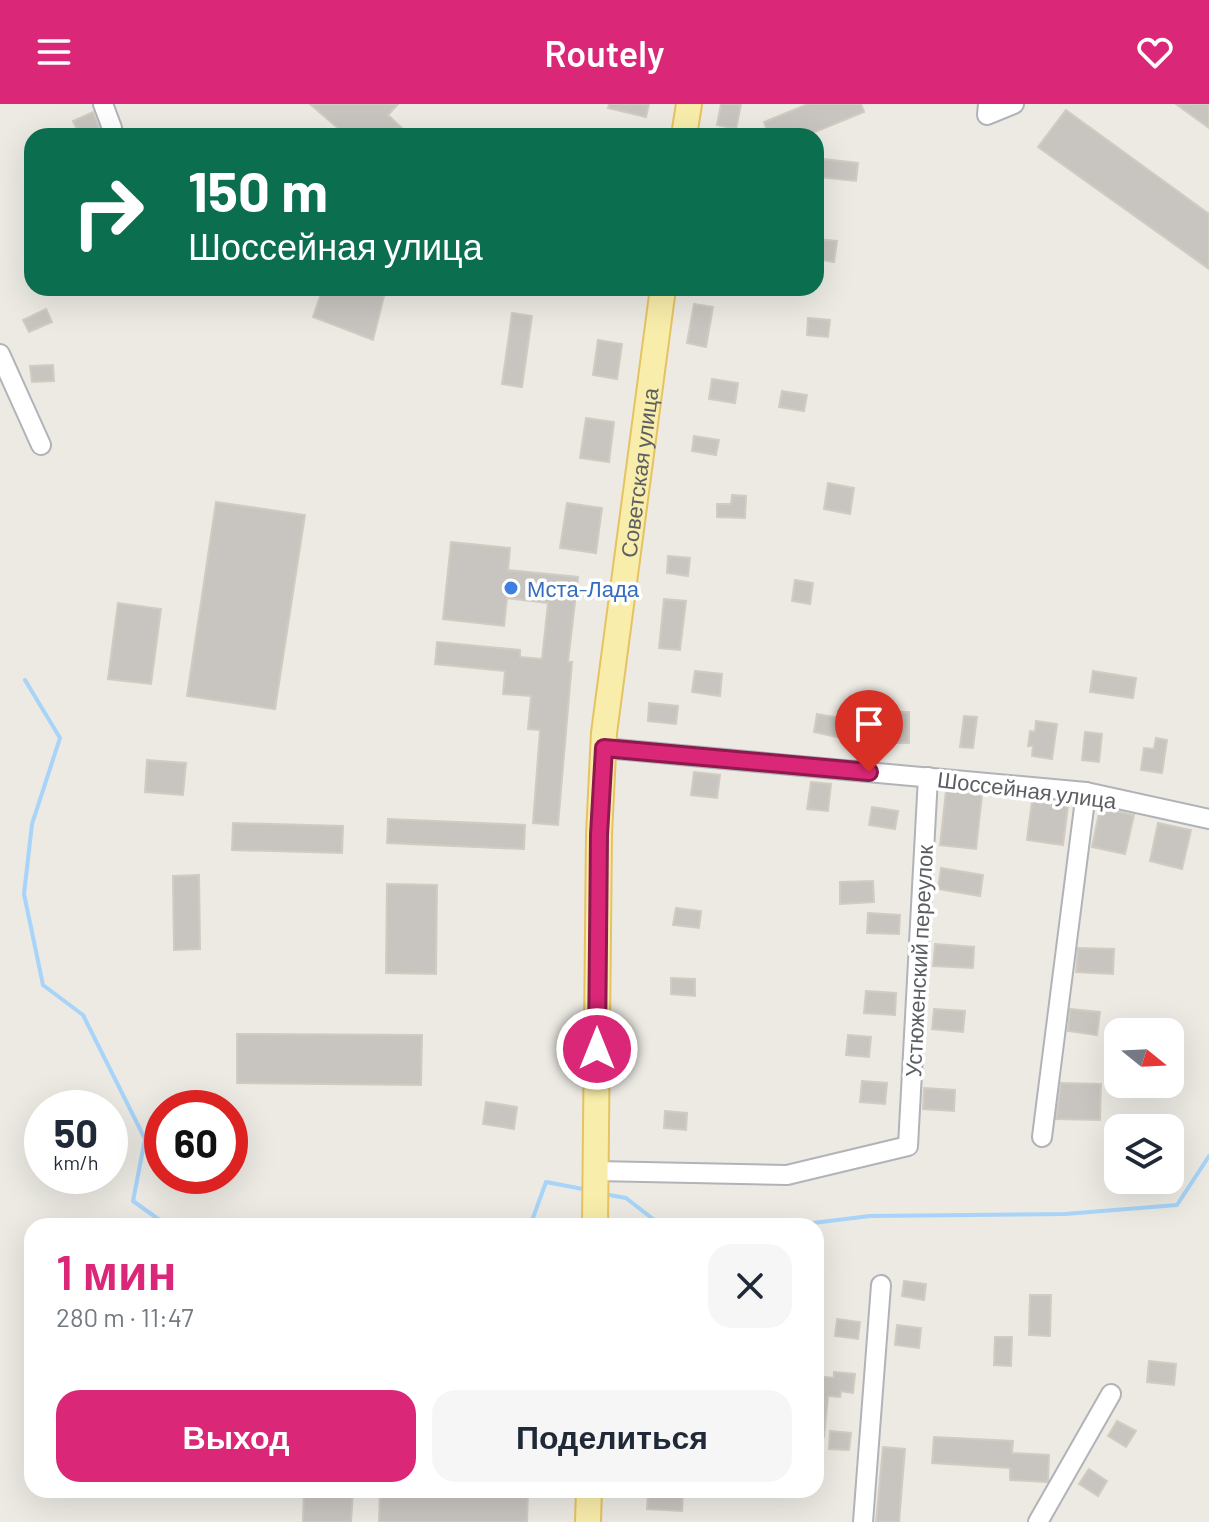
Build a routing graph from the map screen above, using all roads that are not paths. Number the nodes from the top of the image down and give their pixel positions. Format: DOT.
graph roads {
  1 [pos="103,104"];
  2 [pos="689,104"];
  3 [pos="1014,104"];
  4 [pos="987,110"];
  5 [pos="112,128"];
  6 [pos="685,128"];
  7 [pos="662,296"];
  8 [pos="0,354"];
  9 [pos="41,445"];
  10 [pos="604,748"];
  11 [pos="928,777"];
  12 [pos="1086,792"];
  13 [pos="1209,819"];
  14 [pos="1042,1137"];
  15 [pos="596,1185"];
  16 [pos="595,1218"];
  17 [pos="881,1285"];
  18 [pos="1111,1394"];
  19 [pos="589,1498"];
  20 [pos="588,1522"];
  21 [pos="863,1522"];
  22 [pos="1038,1522"];
  1 -- 5 [label="street"];
  2 -- 6 [label="main road"];
  3 -- 4 [label="street"];
  7 -- 10 [label="main road, Советская улица"];
  8 -- 9 [label="street"];
  10 -- 11 [label="street, Шоссейная улица"];
  10 -- 15 [label="main road, Советская улица"];
  11 -- 12 [label="street, Шоссейная улица"];
  11 -- 15 [label="street, Устюженский переулок"];
  12 -- 13 [label="street, Шоссейная улица"];
  12 -- 14 [label="street"];
  15 -- 16 [label="main road, Советская улица"];
  17 -- 21 [label="street"];
  18 -- 22 [label="street"];
  19 -- 20 [label="main road"];
}
